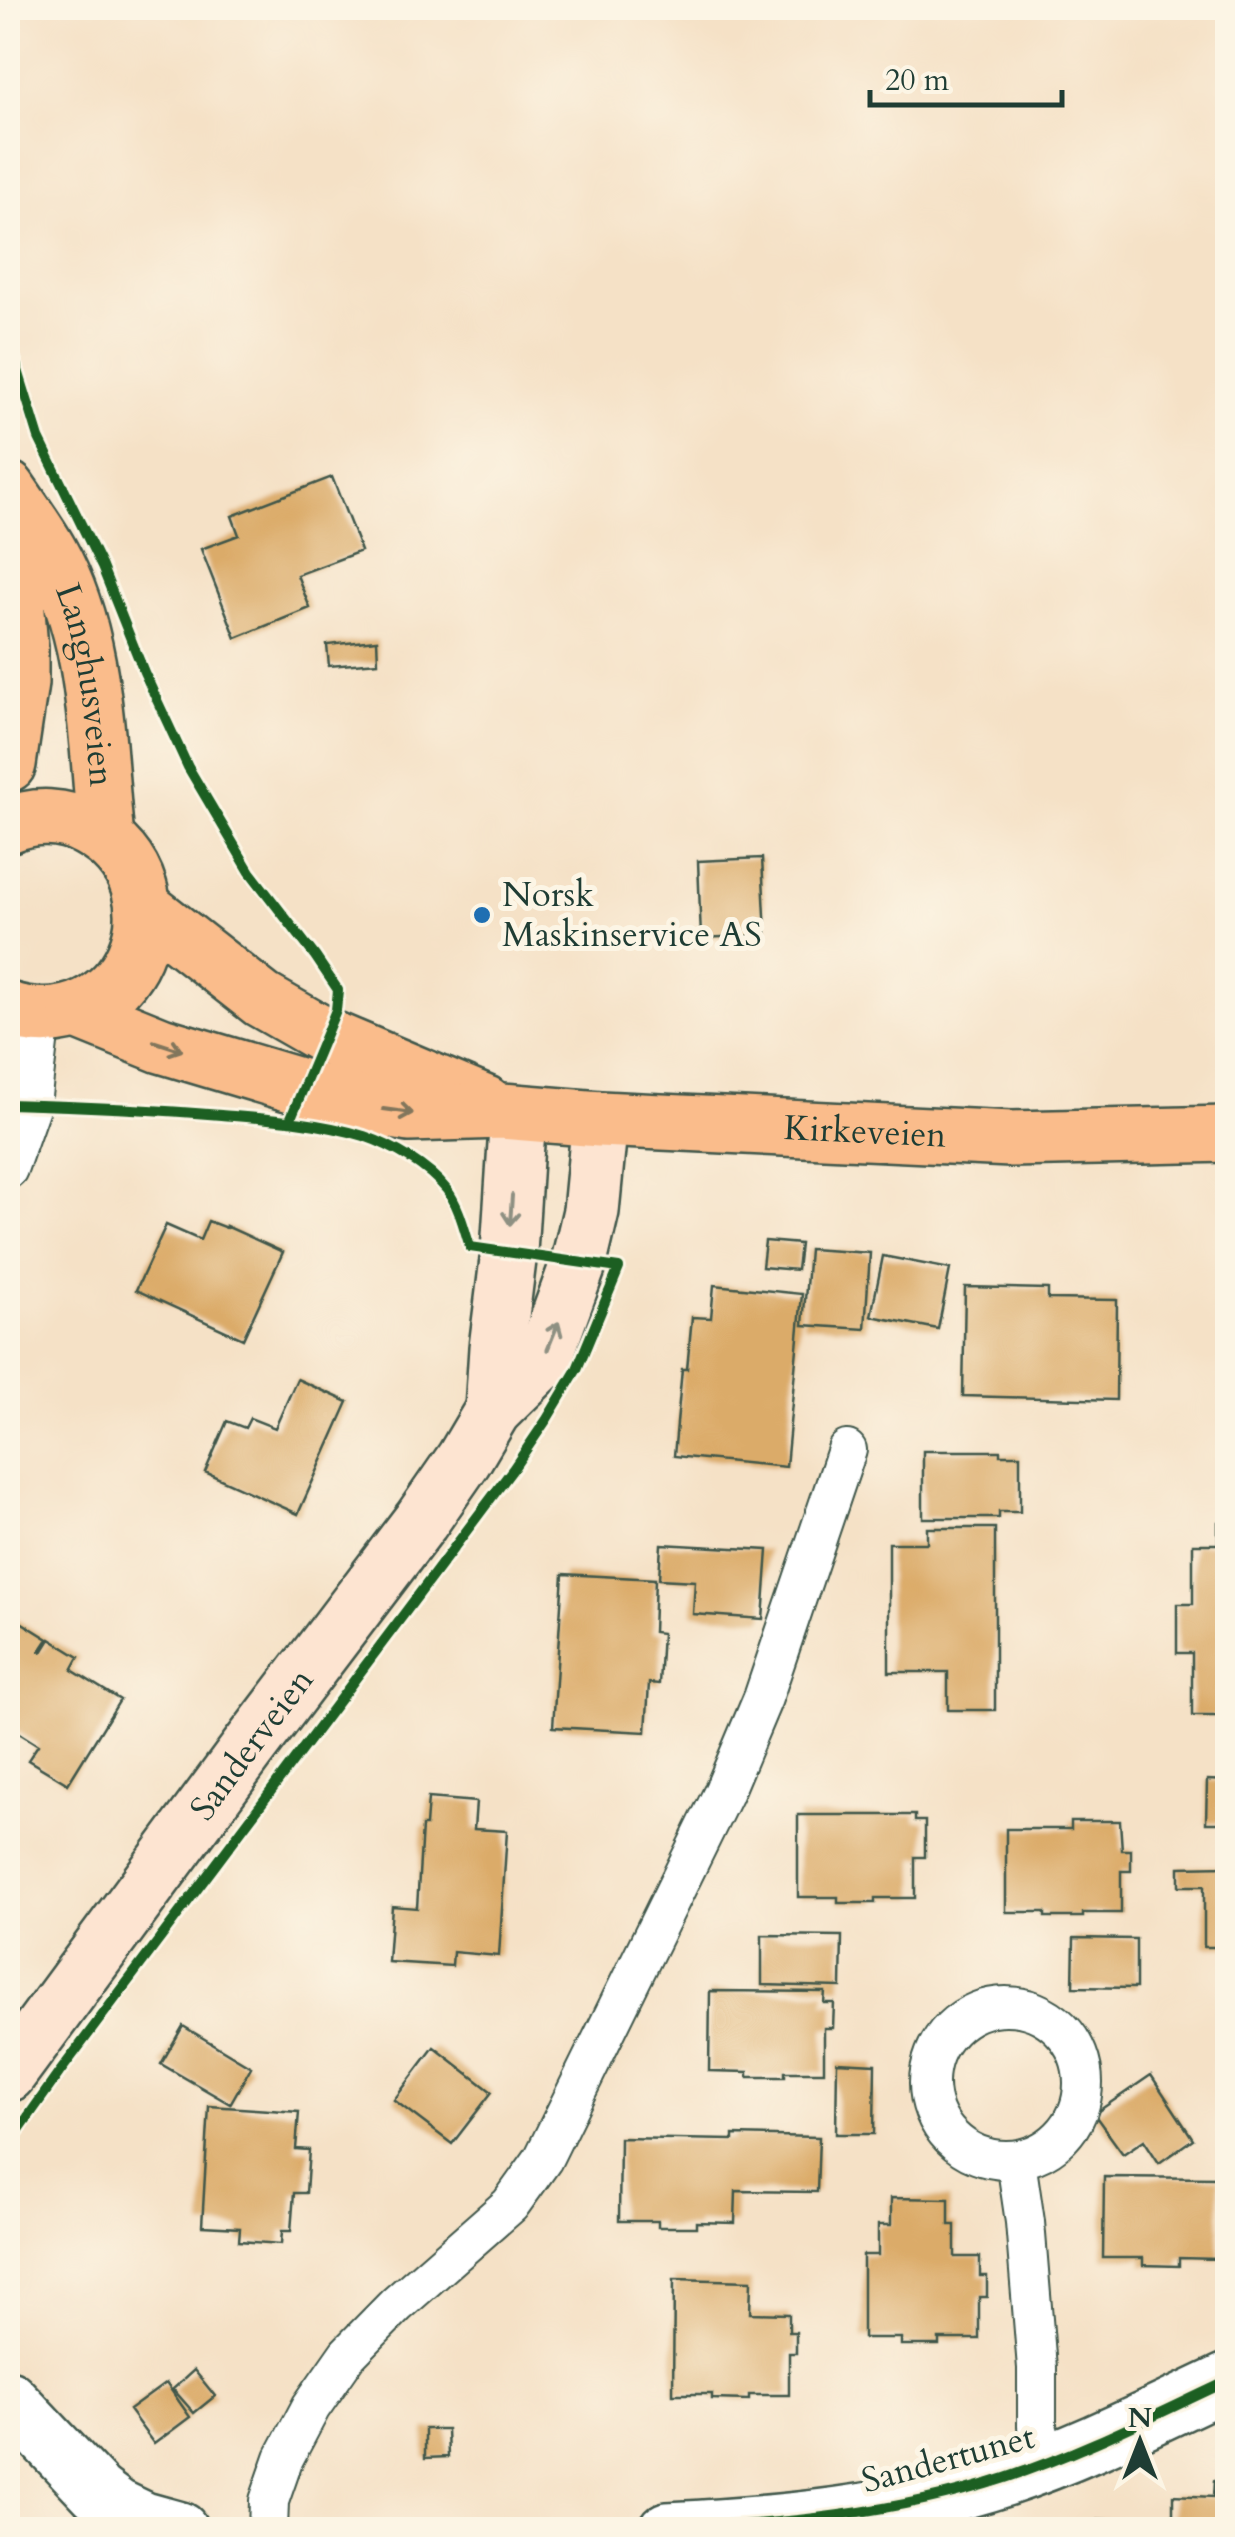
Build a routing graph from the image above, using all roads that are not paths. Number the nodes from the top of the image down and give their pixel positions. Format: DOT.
graph roads {
  1 [pos="8,489"];
  2 [pos="8,504"];
  3 [pos="8,764"];
  4 [pos="8,824"];
  5 [pos="106,838"];
  6 [pos="143,906"];
  7 [pos="42,1013"];
  8 [pos="510,1112"];
  9 [pos="600,1120"];
  10 [pos="1228,1134"];
  11 [pos="8,1169"];
  12 [pos="493,1410"];
  13 [pos="846,1450"];
  14 [pos="8,2074"];
  15 [pos="1016,2161"];
  16 [pos="1228,2380"];
  17 [pos="8,2398"];
  18 [pos="1047,2462"];
  19 [pos="180,2530"];
  20 [pos="268,2530"];
  21 [pos="667,2530"];
  1 -- 5 [label="main road, Langhusveien"];
  2 -- 3 [label="main road, Langhusveien"];
  4 -- 5 [label="main road"];
  5 -- 6 [label="main road"];
  6 -- 7 [label="main road"];
  6 -- 8 [label="main road, Kirkeveien"];
  7 -- 8 [label="main road, Kirkeveien, one-way"];
  7 -- 11 [label="lane"];
  8 -- 9 [label="main road, Kirkeveien"];
  8 -- 12 [label="main road, Sanderveien, one-way"];
  9 -- 10 [label="main road, Kirkeveien"];
  12 -- 9 [label="main road, Sanderveien, one-way"];
  12 -- 14 [label="main road, Sanderveien"];
  13 -- 20 [label="lane"];
  15 -- 15 [label="lane"];
  15 -- 18 [label="lane, Sandertunet"];
  16 -- 18 [label="street, Sandertunet"];
  17 -- 19 [label="street"];
  18 -- 21 [label="street, Sandertunet"];
}
